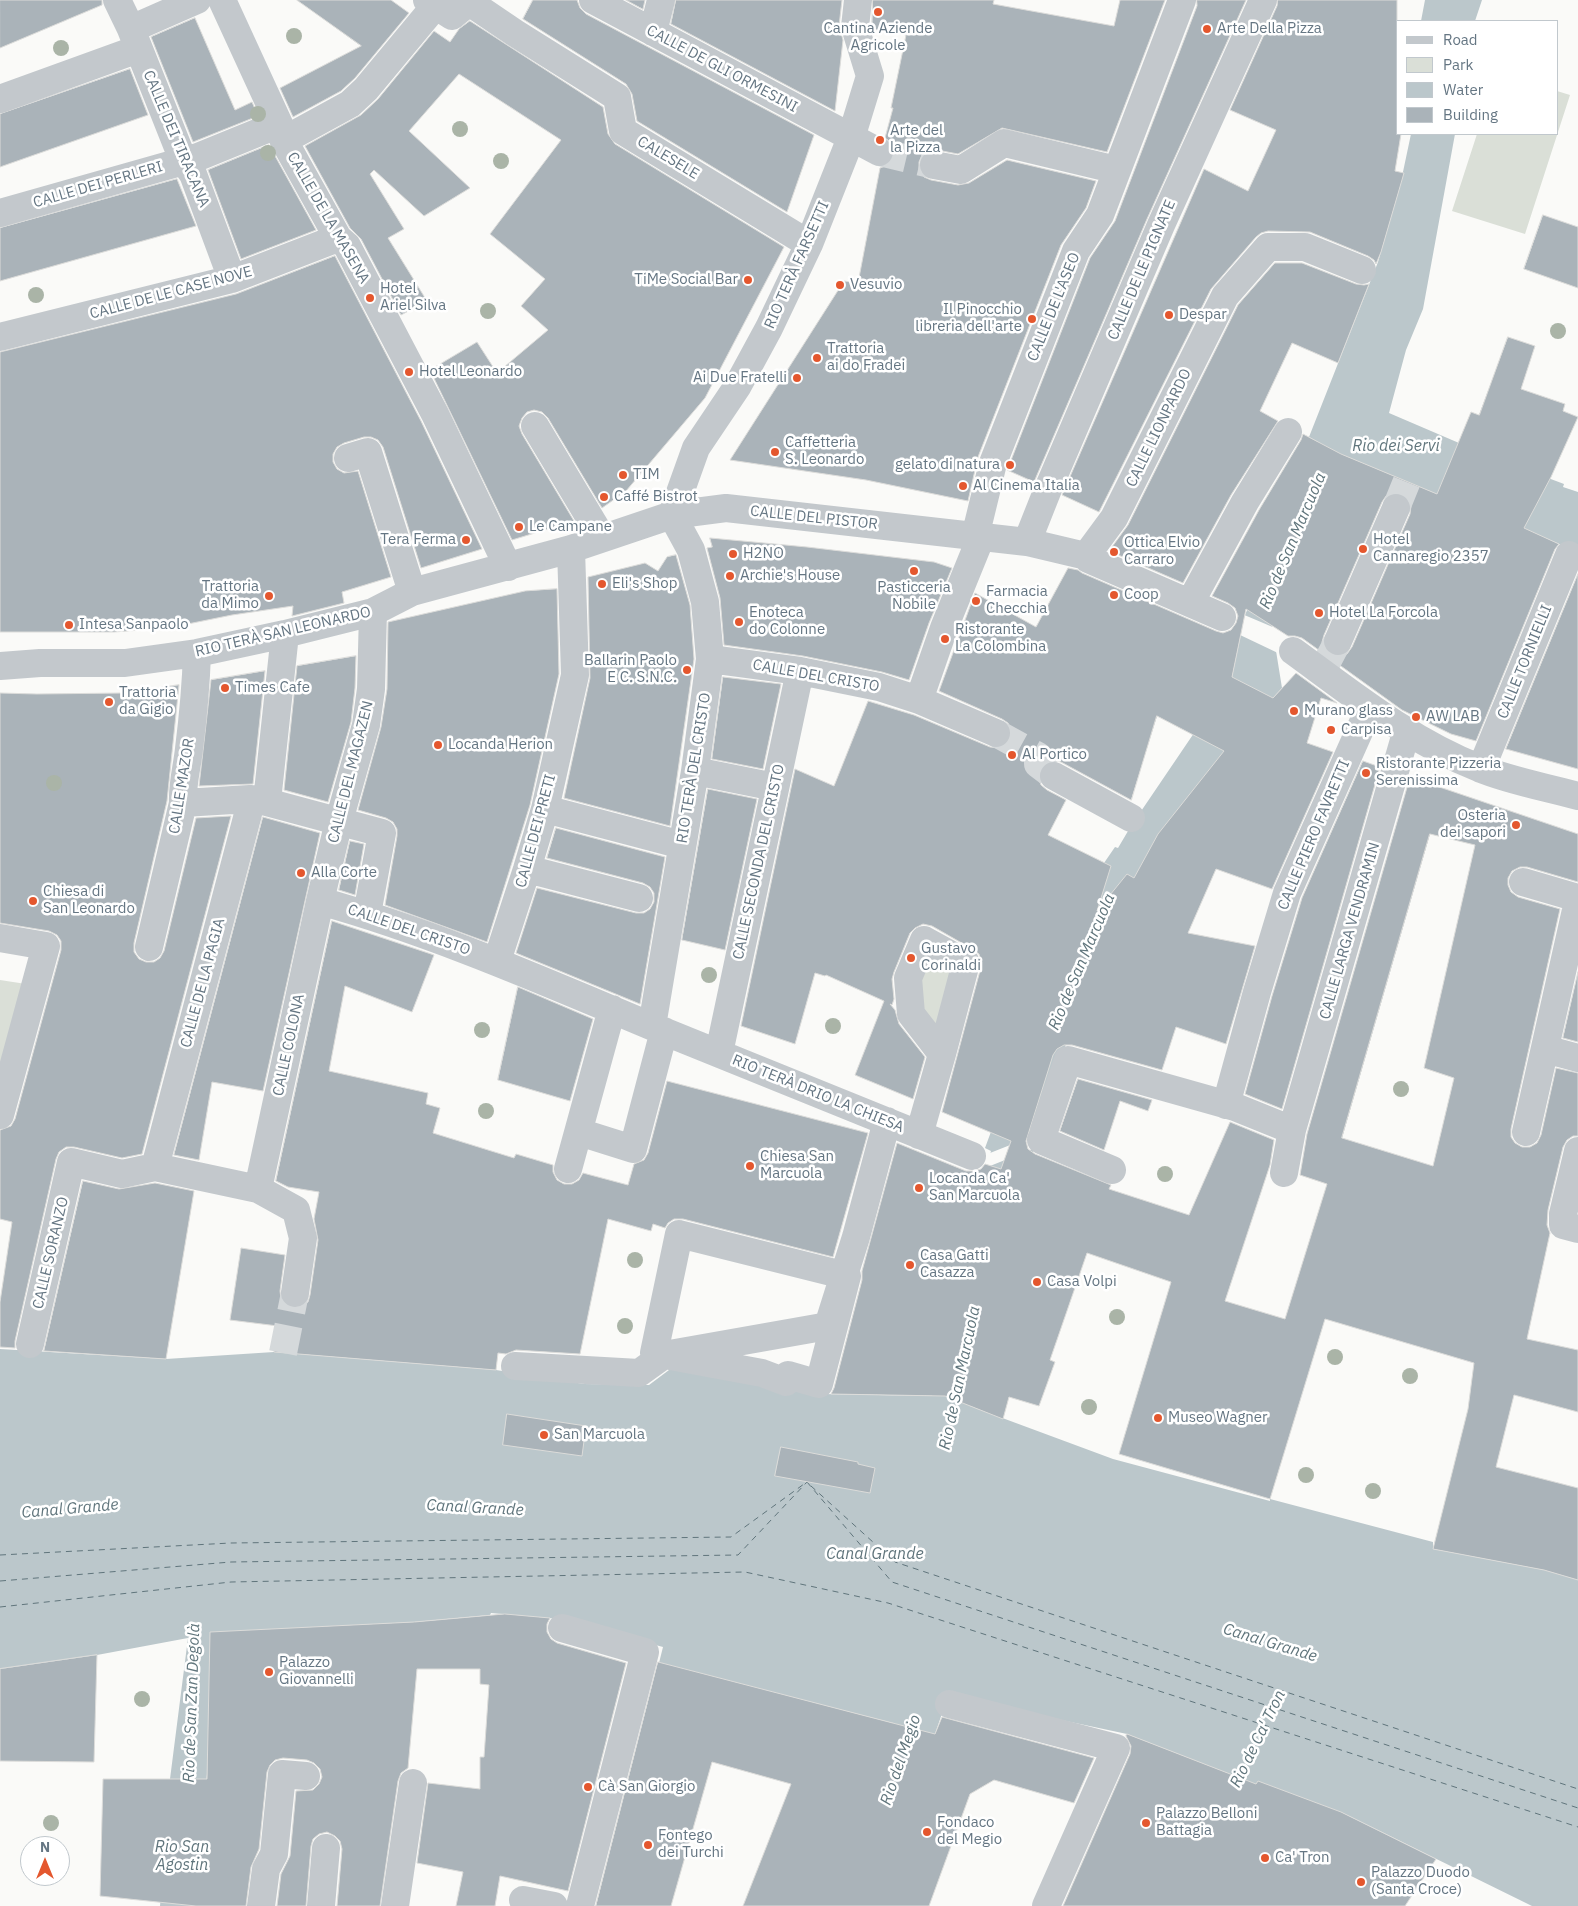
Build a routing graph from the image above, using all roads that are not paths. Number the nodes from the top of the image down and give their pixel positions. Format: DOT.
graph roads {
  1 [pos="117,0"];
  2 [pos="198,0"];
  3 [pos="222,0"];
  4 [pos="593,0"];
  5 [pos="661,0"];
  6 [pos="858,0"];
  7 [pos="1182,0"];
  8 [pos="1263,0"];
  9 [pos="450,5"];
  10 [pos="653,32"];
  11 [pos="134,39"];
  12 [pos="0,98"];
  13 [pos="281,131"];
  14 [pos="851,138"];
  15 [pos="878,152"];
  16 [pos="182,160"];
  17 [pos="934,165"];
  18 [pos="1117,170"];
  19 [pos="0,213"];
  20 [pos="338,238"];
  21 [pos="809,244"];
  22 [pos="1362,270"];
  23 [pos="232,280"];
  24 [pos="0,337"];
  25 [pos="535,426"];
  26 [pos="1288,432"];
  27 [pos="348,458"];
  28 [pos="1396,508"];
  29 [pos="672,514"];
  30 [pos="971,536"];
  31 [pos="602,538"];
  32 [pos="1027,542"];
  33 [pos="571,549"];
  34 [pos="1569,555"];
  35 [pos="1087,557"];
  36 [pos="508,568"];
  37 [pos="412,592"];
  38 [pos="1190,603"];
  39 [pos="373,612"];
  40 [pos="1222,617"];
  41 [pos="286,634"];
  42 [pos="1293,651"];
  43 [pos="197,652"];
  44 [pos="1329,658"];
  45 [pos="710,660"];
  46 [pos="0,666"];
  47 [pos="800,671"];
  48 [pos="919,700"];
  49 [pos="1370,707"];
  50 [pos="996,732"];
  51 [pos="1406,732"];
  52 [pos="1480,769"];
  53 [pos="695,771"];
  54 [pos="1054,776"];
  55 [pos="775,787"];
  56 [pos="1578,796"];
  57 [pos="259,800"];
  58 [pos="183,803"];
  59 [pos="544,809"];
  60 [pos="1131,818"];
  61 [pos="339,821"];
  62 [pos="682,845"];
  63 [pos="527,869"];
  64 [pos="1523,882"];
  65 [pos="320,901"];
  66 [pos="658,902"];
  67 [pos="1577,911"];
  68 [pos="367,914"];
  69 [pos="0,938"];
  70 [pos="149,947"];
  71 [pos="497,961"];
  72 [pos="1567,1002"];
  73 [pos="612,1009"];
  74 [pos="658,1029"];
  75 [pos="1545,1049"];
  76 [pos="719,1053"];
  77 [pos="942,1054"];
  78 [pos="1578,1058"];
  79 [pos="1231,1106"];
  80 [pos="0,1114"];
  81 [pos="887,1121"];
  82 [pos="1292,1130"];
  83 [pos="579,1132"];
  84 [pos="1526,1132"];
  85 [pos="919,1135"];
  86 [pos="1578,1151"];
  87 [pos="972,1156"];
  88 [pos="156,1167"];
  89 [pos="568,1169"];
  90 [pos="1112,1170"];
  91 [pos="1284,1173"];
  92 [pos="258,1189"];
  93 [pos="1570,1221"];
  94 [pos="845,1275"];
  95 [pos="295,1293"];
  96 [pos="828,1326"];
  97 [pos="30,1344"];
  98 [pos="664,1355"];
  99 [pos="515,1366"];
  100 [pos="814,1382"];
  101 [pos="562,1628"];
  102 [pos="949,1704"];
  103 [pos="306,1776"];
  104 [pos="413,1783"];
  105 [pos="326,1848"];
  106 [pos="523,1900"];
  107 [pos="261,1906"];
  108 [pos="321,1906"];
  109 [pos="395,1906"];
  110 [pos="554,1906"];
  111 [pos="580,1906"];
  112 [pos="1046,1906"];
  1 -- 11 [label="street, CALLE DEI TIRACANA"];
  2 -- 11 [label="street"];
  3 -- 13 [label="street, CALLE DE LA MASENA"];
  4 -- 10 [label="street, CALLE DE GLI ORMESINI"];
  5 -- 10 [label="street"];
  6 -- 14 [label="street, RIO TERÀ FARSETTI"];
  7 -- 18 [label="street, CALLE DE L'ASEO"];
  8 -- 32 [label="street, CALLE DE LE PIGNATE"];
  9 -- 13 [label="street, CALLE DEI PERLERI"];
  9 -- 21 [label="street, CALESELE"];
  10 -- 14 [label="street, CALLE DE GLI ORMESINI"];
  11 -- 12 [label="street"];
  11 -- 16 [label="street, CALLE DEI TIRACANA"];
  13 -- 16 [label="street, CALLE DEI PERLERI"];
  13 -- 20 [label="street, CALLE DE LA MASENA"];
  14 -- 15 [label="street, CALLE DE GLI ORMESINI"];
  14 -- 21 [label="street, RIO TERÀ FARSETTI"];
  16 -- 19 [label="street, CALLE DEI PERLERI"];
  16 -- 23 [label="street, CALLE DEI TIRACANA"];
  17 -- 18 [label="street"];
  18 -- 30 [label="street, CALLE DE L'ASEO"];
  20 -- 23 [label="street, CALLE DE LE CASE NOVE"];
  20 -- 36 [label="street, CALLE DE LA MASENA"];
  21 -- 29 [label="street, RIO TERÀ FARSETTI"];
  22 -- 35 [label="street, CALLE LIONPARDO"];
  23 -- 24 [label="street, CALLE DE LE CASE NOVE"];
  25 -- 31 [label="street"];
  26 -- 38 [label="street"];
  27 -- 37 [label="street"];
  28 -- 44 [label="street"];
  29 -- 30 [label="street, CALLE DEL PISTOR"];
  29 -- 31 [label="street, RIO TERÀ SAN LEONARDO"];
  29 -- 45 [label="street, RIO TERÀ DEL CRISTO"];
  30 -- 32 [label="street, CALLE DEL PISTOR"];
  30 -- 48 [label="street, CALLE DE L'ASEO"];
  31 -- 33 [label="street, RIO TERÀ SAN LEONARDO"];
  32 -- 35 [label="street, CALLE DEL PISTOR"];
  33 -- 36 [label="street, RIO TERÀ SAN LEONARDO"];
  33 -- 59 [label="street, CALLE DEI PRETI"];
  34 -- 52 [label="street, CALLE TORNIELLI"];
  35 -- 38 [label="street, CALLE DEL PISTOR"];
  36 -- 37 [label="street, RIO TERÀ SAN LEONARDO"];
  37 -- 39 [label="street, RIO TERÀ SAN LEONARDO"];
  38 -- 40 [label="street, CALLE DEL PISTOR"];
  39 -- 41 [label="street, RIO TERÀ SAN LEONARDO"];
  39 -- 61 [label="street, CALLE DEL MAGAZEN"];
  41 -- 43 [label="street, RIO TERÀ SAN LEONARDO"];
  41 -- 57 [label="street, CALLE DE LA PAGIA"];
  42 -- 44 [label="street"];
  43 -- 46 [label="street, RIO TERÀ SAN LEONARDO"];
  43 -- 58 [label="street, CALLE MAZOR"];
  44 -- 49 [label="street"];
  45 -- 47 [label="street, CALLE DEL CRISTO"];
  45 -- 53 [label="street, RIO TERÀ DEL CRISTO"];
  47 -- 48 [label="street, CALLE DEL CRISTO"];
  47 -- 55 [label="street, CALLE SECONDA DEL CRISTO"];
  48 -- 50 [label="street, CALLE DEL CRISTO"];
  49 -- 51 [label="street"];
  49 -- 79 [label="street, CALLE PIERO FAVRETTI"];
  51 -- 52 [label="street"];
  51 -- 82 [label="street, CALLE LARGA VENDRAMIN"];
  52 -- 56 [label="street"];
  53 -- 55 [label="street"];
  53 -- 62 [label="street, RIO TERÀ DEL CRISTO"];
  54 -- 60 [label="street"];
  55 -- 76 [label="street, CALLE SECONDA DEL CRISTO"];
  57 -- 58 [label="street"];
  57 -- 61 [label="street"];
  57 -- 88 [label="street, CALLE DE LA PAGIA"];
  58 -- 70 [label="street, CALLE MAZOR"];
  59 -- 62 [label="street"];
  59 -- 63 [label="street, CALLE DEI PRETI"];
  61 -- 65 [label="street, CALLE DEL MAGAZEN"];
  61 -- 68 [label="street"];
  62 -- 66 [label="street, RIO TERÀ DEL CRISTO"];
  63 -- 66 [label="street"];
  63 -- 71 [label="street, CALLE DEI PRETI"];
  64 -- 67 [label="street"];
  65 -- 68 [label="street, CALLE DEL CRISTO"];
  65 -- 92 [label="street, CALLE COLONA"];
  66 -- 74 [label="street, RIO TERÀ DEL CRISTO"];
  67 -- 72 [label="street"];
  68 -- 71 [label="street, CALLE DEL CRISTO"];
  69 -- 80 [label="street"];
  71 -- 73 [label="street, CALLE DEL CRISTO"];
  72 -- 75 [label="street"];
  73 -- 74 [label="street, RIO TERÀ DRIO LA CHIESA"];
  73 -- 83 [label="street"];
  74 -- 76 [label="street, RIO TERÀ DRIO LA CHIESA"];
  74 -- 83 [label="street"];
  75 -- 78 [label="street"];
  75 -- 84 [label="street"];
  76 -- 81 [label="street, RIO TERÀ DRIO LA CHIESA"];
  77 -- 85 [label="street"];
  79 -- 82 [label="street"];
  79 -- 90 [label="street"];
  81 -- 85 [label="street, RIO TERÀ DRIO LA CHIESA"];
  81 -- 94 [label="street"];
  82 -- 91 [label="street, CALLE LARGA VENDRAMIN"];
  83 -- 89 [label="street"];
  85 -- 87 [label="street, RIO TERÀ DRIO LA CHIESA"];
  86 -- 93 [label="street"];
  88 -- 92 [label="street"];
  88 -- 97 [label="street, CALLE SORANZO"];
  92 -- 95 [label="street"];
  94 -- 96 [label="street"];
  94 -- 98 [label="street"];
  94 -- 100 [label="street"];
  96 -- 98 [label="street"];
  96 -- 100 [label="street"];
  98 -- 99 [label="street"];
  98 -- 100 [label="street"];
  101 -- 111 [label="street"];
  102 -- 112 [label="street"];
  103 -- 107 [label="street"];
  104 -- 109 [label="street"];
  105 -- 108 [label="street"];
  106 -- 110 [label="street"];
}
